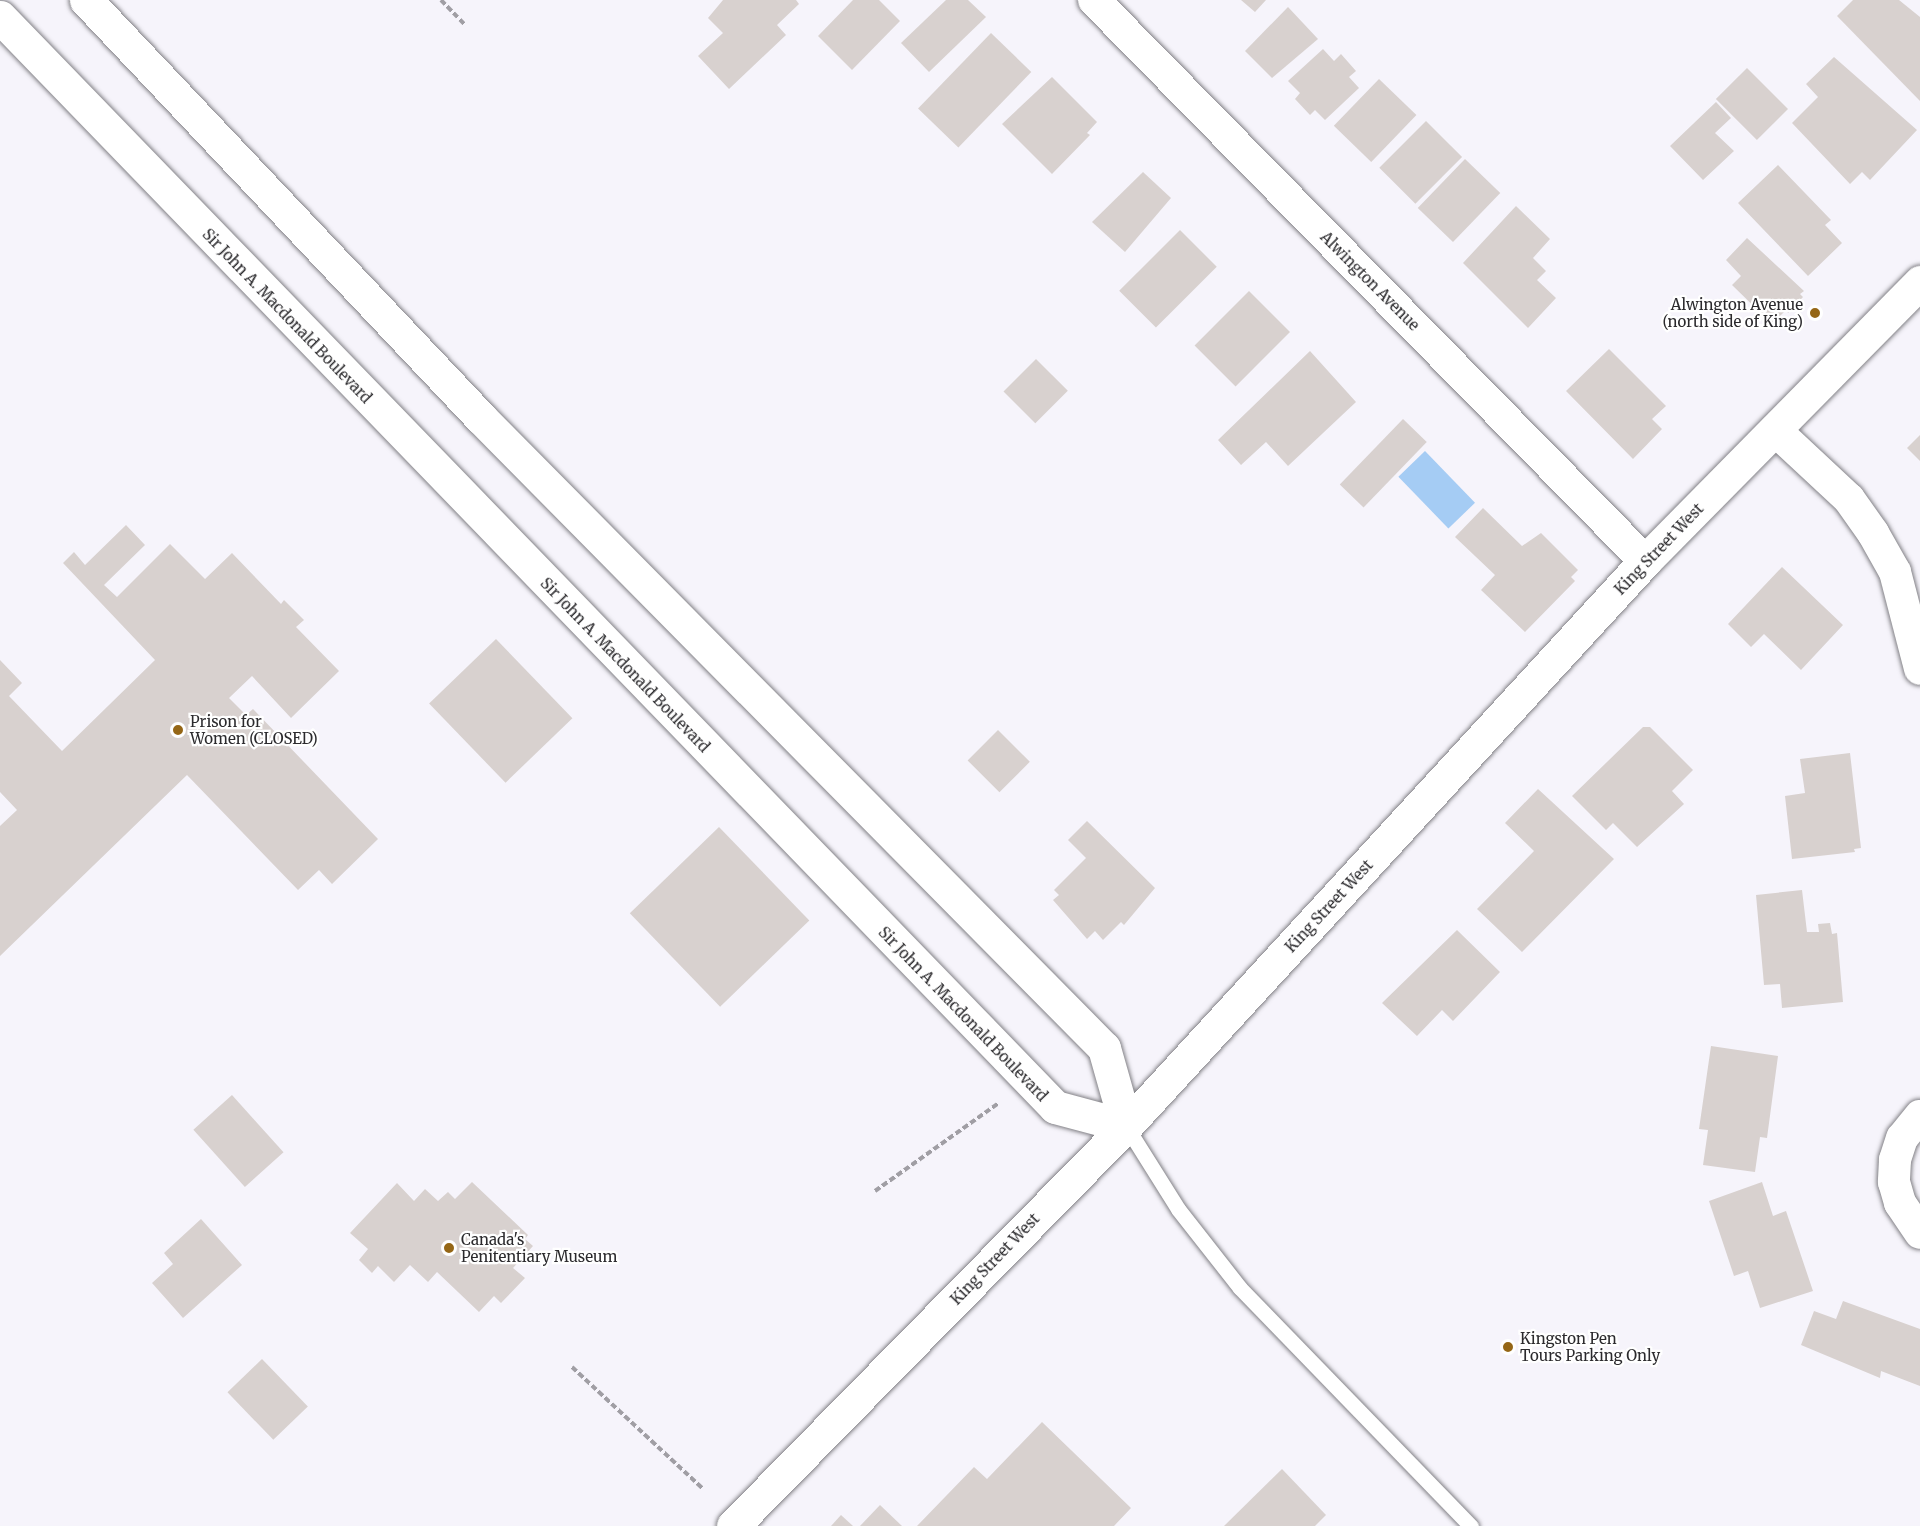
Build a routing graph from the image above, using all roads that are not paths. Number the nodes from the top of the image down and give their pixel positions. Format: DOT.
graph roads {
  1 [pos="86,0"];
  2 [pos="1094,0"];
  3 [pos="0,17"];
  4 [pos="1920,282"];
  5 [pos="1775,430"];
  6 [pos="1645,561"];
  7 [pos="1920,669"];
  8 [pos="1920,1116"];
  9 [pos="1126,1126"];
  10 [pos="1920,1233"];
  11 [pos="734,1526"];
  12 [pos="1471,1526"];
  1 -- 9 [label="main road"];
  2 -- 6 [label="street, Alwington Avenue"];
  3 -- 9 [label="main road, Sir John A. Macdonald Boulevard"];
  4 -- 5 [label="main road, King Street West"];
  5 -- 6 [label="main road, King Street West"];
  5 -- 7 [label="street"];
  6 -- 9 [label="main road, King Street West"];
  8 -- 10 [label="street"];
  9 -- 11 [label="main road, King Street West"];
  9 -- 12 [label="lane"];
}
